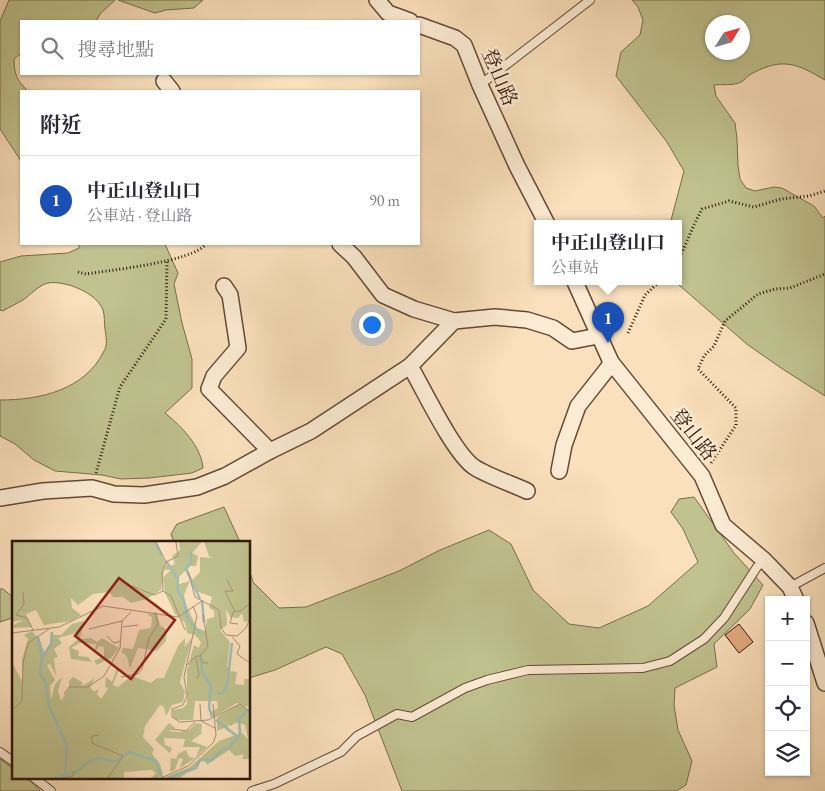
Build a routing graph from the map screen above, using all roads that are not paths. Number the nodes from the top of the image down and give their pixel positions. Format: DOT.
graph roads {
  1 [pos="377,0"];
  2 [pos="590,0"];
  3 [pos="407,20"];
  4 [pos="420,24"];
  5 [pos="480,86"];
  6 [pos="545,220"];
  7 [pos="341,245"];
  8 [pos="576,285"];
  9 [pos="224,286"];
  10 [pos="454,321"];
  11 [pos="598,336"];
  12 [pos="611,362"];
  13 [pos="410,366"];
  14 [pos="270,450"];
  15 [pos="558,471"];
  16 [pos="527,490"];
  17 [pos="0,498"];
  18 [pos="764,560"];
  19 [pos="825,568"];
  20 [pos="793,594"];
  21 [pos="810,636"];
  22 [pos="825,683"];
  23 [pos="0,752"];
  24 [pos="12,761"];
  25 [pos="35,778"];
  26 [pos="51,791"];
  27 [pos="252,791"];
  1 -- 3 [label="street"];
  2 -- 5 [label="lane"];
  4 -- 5 [label="street, 登山路"];
  5 -- 6 [label="street, 登山路"];
  7 -- 10 [label="street"];
  8 -- 11 [label="street, 登山路"];
  9 -- 14 [label="street"];
  10 -- 11 [label="street"];
  10 -- 13 [label="street"];
  11 -- 12 [label="street, 登山路"];
  12 -- 15 [label="street"];
  12 -- 18 [label="street, 登山路"];
  13 -- 14 [label="street"];
  13 -- 16 [label="street"];
  14 -- 17 [label="street"];
  18 -- 20 [label="street, 登山路"];
  18 -- 27 [label="lane"];
  19 -- 20 [label="lane"];
  21 -- 22 [label="street"];
  23 -- 24 [label="lane"];
  25 -- 26 [label="lane"];
}
